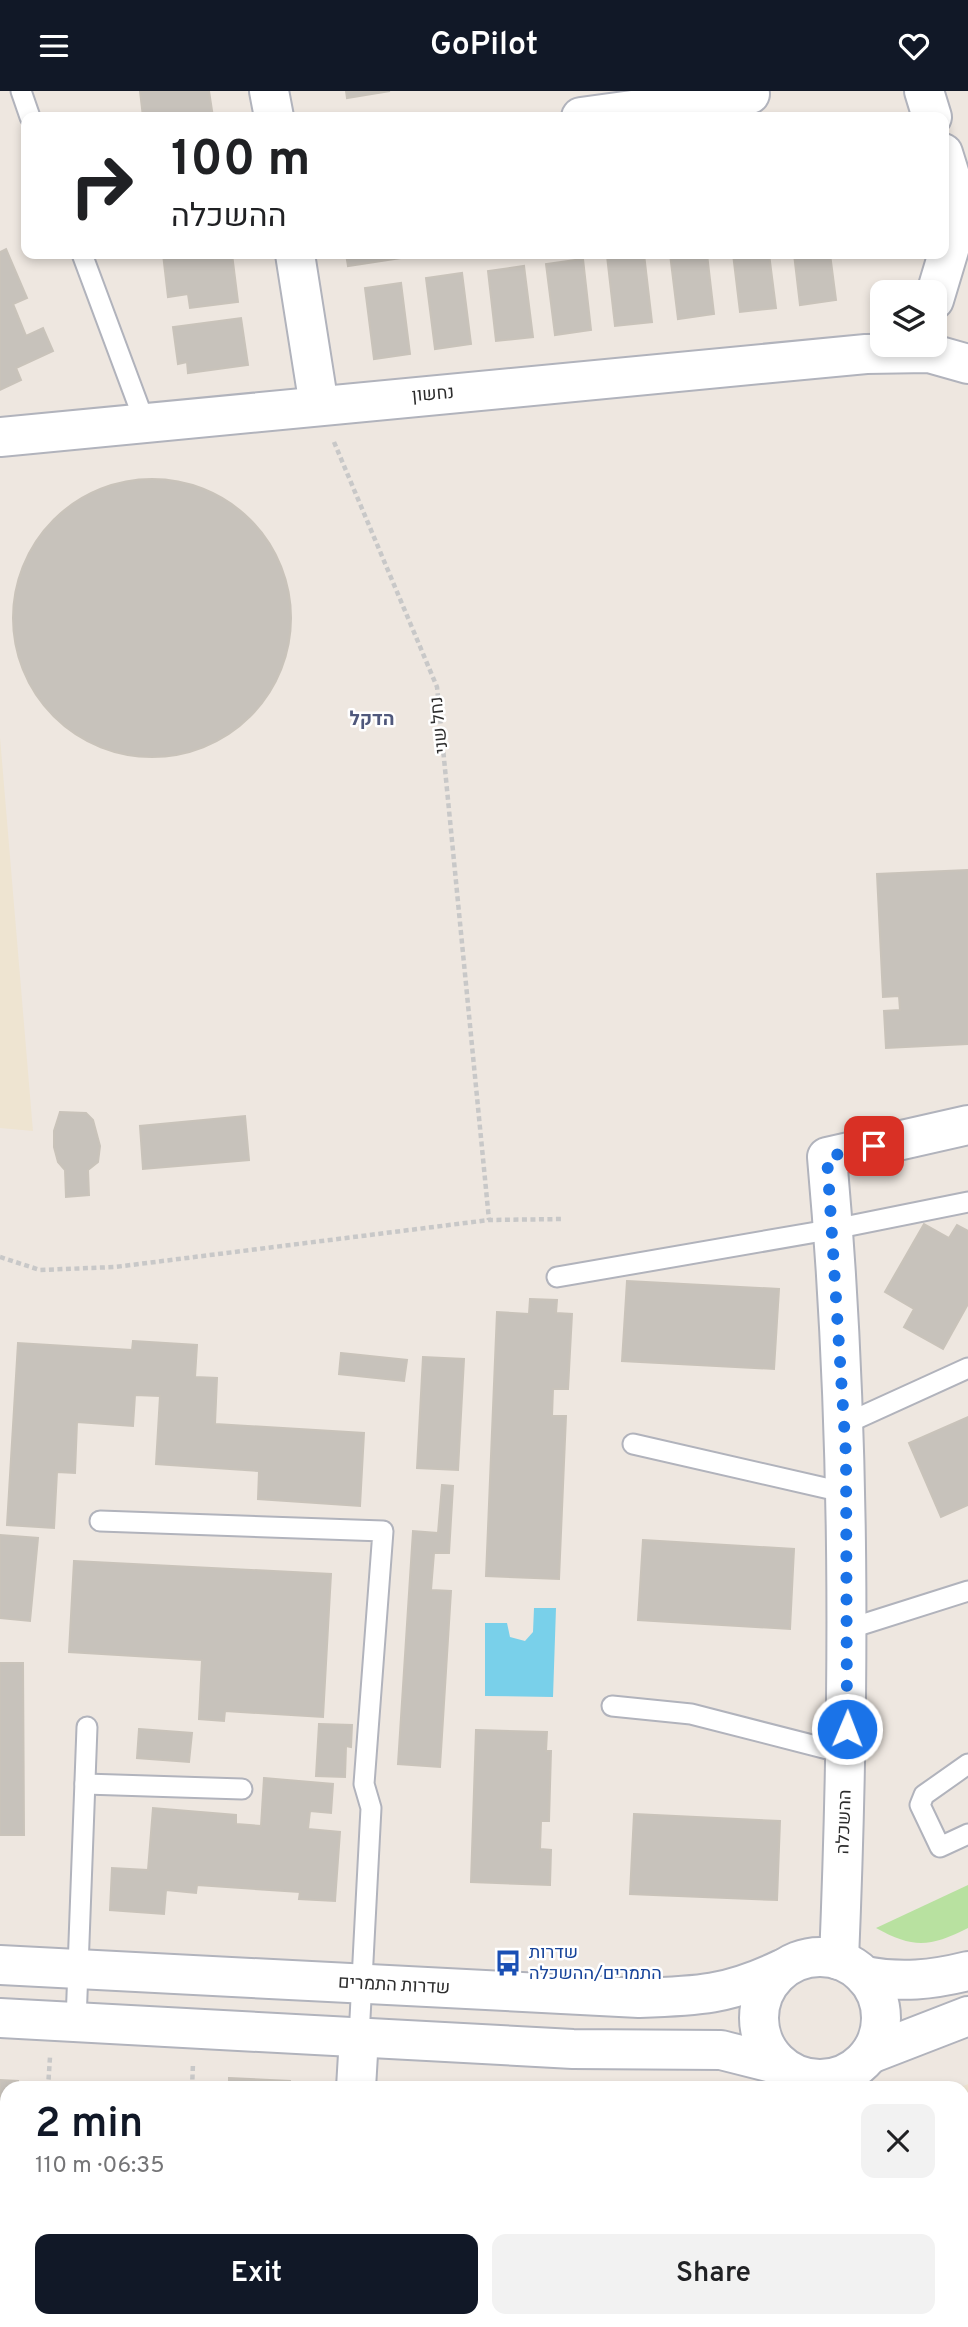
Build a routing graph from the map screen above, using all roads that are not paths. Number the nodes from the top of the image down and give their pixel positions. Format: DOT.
graph roads {
  1 [pos="21,91"];
  2 [pos="270,91"];
  3 [pos="566,91"];
  4 [pos="924,91"];
  5 [pos="750,94"];
  6 [pos="28,112"];
  7 [pos="273,112"];
  8 [pos="568,112"];
  9 [pos="618,112"];
  10 [pos="930,112"];
  11 [pos="949,172"];
  12 [pos="964,221"];
  13 [pos="84,259"];
  14 [pos="296,259"];
  15 [pos="942,280"];
  16 [pos="870,350"];
  17 [pos="943,357"];
  18 [pos="968,364"];
  19 [pos="319,406"];
  20 [pos="145,423"];
  21 [pos="0,437"];
  22 [pos="968,1125"];
  23 [pos="968,1202"];
  24 [pos="834,1229"];
  25 [pos="557,1277"];
  26 [pos="968,1368"];
  27 [pos="845,1424"];
  28 [pos="633,1444"];
  29 [pos="847,1493"];
  30 [pos="100,1521"];
  31 [pos="968,1591"];
  32 [pos="848,1629"];
  33 [pos="612,1706"];
  34 [pos="87,1727"];
  35 [pos="847,1754"];
  36 [pos="968,1764"];
  37 [pos="85,1784"];
  38 [pos="242,1789"];
  39 [pos="968,1835"];
  40 [pos="0,1965"];
  41 [pos="852,1968"];
  42 [pos="78,1969"];
  43 [pos="782,1969"];
  44 [pos="968,1971"];
  45 [pos="363,1985"];
  46 [pos="968,2016"];
  47 [pos="0,2018"];
  48 [pos="76,2022"];
  49 [pos="359,2038"];
  50 [pos="860,2069"];
  51 [pos="789,2075"];
  52 [pos="356,2081"];
  1 -- 6 [label="lane"];
  2 -- 7 [label="street"];
  3 -- 8 [label="street"];
  4 -- 10 [label="street"];
  5 -- 9 [label="street"];
  11 -- 12 [label="street"];
  12 -- 15 [label="street"];
  13 -- 20 [label="lane"];
  14 -- 19 [label="street"];
  16 -- 19 [label="street, נחשון"];
  17 -- 18 [label="street, נחשון"];
  19 -- 20 [label="street, נחשון"];
  20 -- 21 [label="street, נחשון"];
  22 -- 24 [label="street, ההשכלה"];
  23 -- 24 [label="lane"];
  24 -- 25 [label="lane"];
  24 -- 27 [label="street, ההשכלה"];
  26 -- 27 [label="lane"];
  27 -- 29 [label="street, ההשכלה"];
  28 -- 29 [label="lane"];
  29 -- 32 [label="street, ההשכלה"];
  30 -- 45 [label="lane"];
  31 -- 32 [label="lane"];
  32 -- 35 [label="street, ההשכלה"];
  33 -- 35 [label="lane"];
  34 -- 37 [label="lane"];
  35 -- 41 [label="street, ההשכלה"];
  36 -- 39 [label="lane"];
  37 -- 38 [label="lane"];
  37 -- 42 [label="lane"];
  40 -- 42 [label="street, שדרות התמרים"];
  41 -- 43 [label="street"];
  41 -- 44 [label="street"];
  41 -- 50 [label="street"];
  42 -- 45 [label="street, שדרות התמרים"];
  42 -- 48 [label="lane"];
  43 -- 45 [label="street, שדרות התמרים"];
  43 -- 51 [label="street"];
  45 -- 49 [label="lane"];
  46 -- 50 [label="street"];
  47 -- 48 [label="street"];
  48 -- 49 [label="street"];
  49 -- 51 [label="street"];
  49 -- 52 [label="street"];
  50 -- 51 [label="street"];
}
